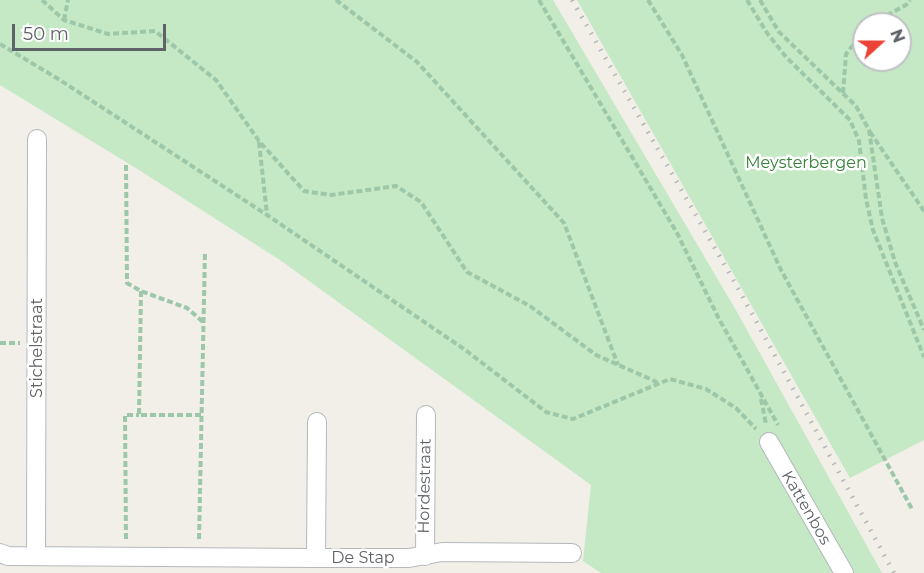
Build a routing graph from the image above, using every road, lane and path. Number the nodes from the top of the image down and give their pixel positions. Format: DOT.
graph roads {
  1 [pos="42,0"];
  2 [pos="68,0"];
  3 [pos="336,0"];
  4 [pos="539,0"];
  5 [pos="648,0"];
  6 [pos="747,0"];
  7 [pos="760,0"];
  8 [pos="910,0"];
  9 [pos="893,12"];
  10 [pos="64,20"];
  11 [pos="0,44"];
  12 [pos="852,46"];
  13 [pos="843,94"];
  14 [pos="869,130"];
  15 [pos="37,139"];
  16 [pos="259,141"];
  17 [pos="126,165"];
  18 [pos="924,210"];
  19 [pos="267,215"];
  20 [pos="205,251"];
  21 [pos="141,291"];
  22 [pos="203,323"];
  23 [pos="924,330"];
  24 [pos="924,357"];
  25 [pos="618,365"];
  26 [pos="658,383"];
  27 [pos="140,415"];
  28 [pos="426,415"];
  29 [pos="201,416"];
  30 [pos="317,422"];
  31 [pos="769,442"];
  32 [pos="912,509"];
  33 [pos="0,553"];
  34 [pos="572,553"];
  35 [pos="36,556"];
  36 [pos="425,556"];
  37 [pos="126,557"];
  38 [pos="199,557"];
  39 [pos="316,558"];
  40 [pos="154,565"];
  41 [pos="844,573"];
  1 -- 10 [label="path"];
  2 -- 10 [label="path"];
  3 -- 25 [label="path"];
  4 -- 31 [label="path"];
  5 -- 32 [label="path"];
  6 -- 24 [label="path"];
  7 -- 13 [label="path"];
  8 -- 9 [label="path"];
  10 -- 16 [label="path"];
  11 -- 19 [label="path"];
  12 -- 13 [label="path"];
  13 -- 14 [label="path"];
  14 -- 18 [label="path"];
  14 -- 23 [label="path"];
  15 -- 35 [label="street, Stichelstraat"];
  16 -- 19 [label="path"];
  16 -- 25 [label="path"];
  17 -- 21 [label="path"];
  19 -- 26 [label="path"];
  20 -- 22 [label="path"];
  21 -- 22 [label="path"];
  21 -- 27 [label="path"];
  22 -- 29 [label="path"];
  25 -- 26 [label="path"];
  26 -- 31 [label="path"];
  27 -- 29 [label="path"];
  27 -- 37 [label="path"];
  28 -- 36 [label="street, Hordestraat"];
  29 -- 38 [label="path"];
  30 -- 39 [label="street"];
  31 -- 41 [label="street, Kattenbos"];
  33 -- 35 [label="street, De Stap"];
  34 -- 36 [label="street, De Stap"];
  35 -- 37 [label="street, De Stap"];
  36 -- 39 [label="street, De Stap"];
  37 -- 40 [label="street, De Stap"];
  38 -- 39 [label="street, De Stap"];
  38 -- 40 [label="street, De Stap"];
}
